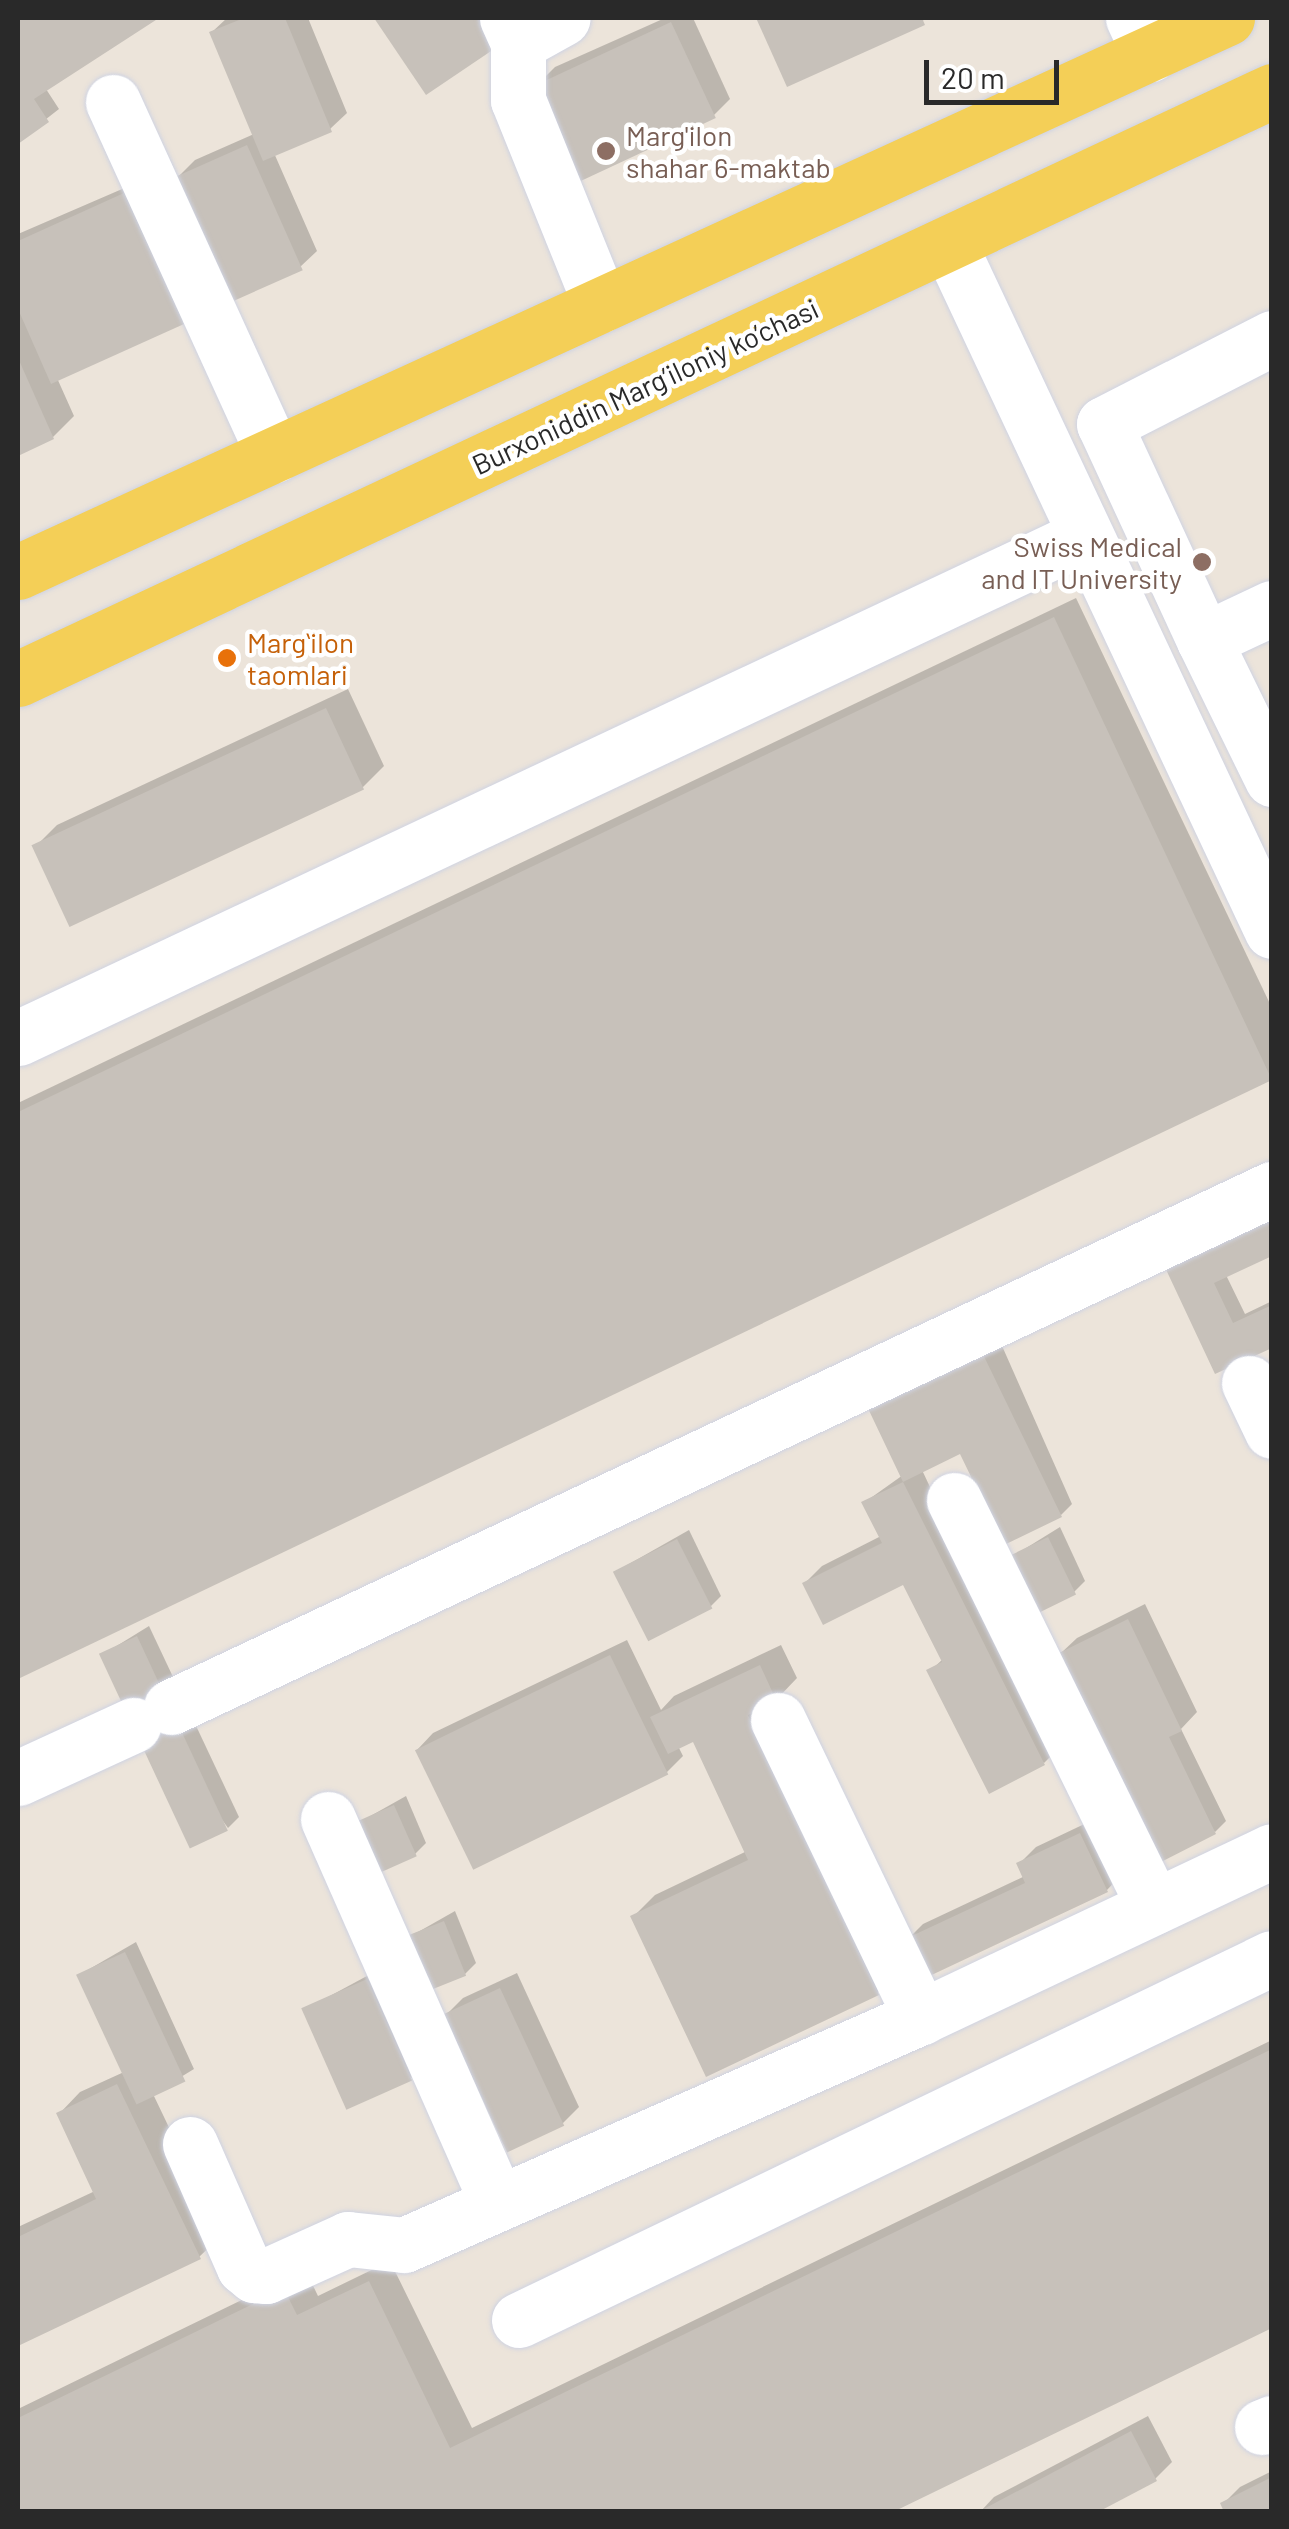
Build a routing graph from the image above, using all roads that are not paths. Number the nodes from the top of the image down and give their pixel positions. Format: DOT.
graph roads {
  1 [pos="1227,18"];
  2 [pos="529,26"];
  3 [pos="1142,36"];
  4 [pos="1272,91"];
  5 [pos="113,102"];
  6 [pos="949,244"];
  7 [pos="602,305"];
  8 [pos="1272,338"];
  9 [pos="274,455"];
  10 [pos="1085,536"];
  11 [pos="18,572"];
  12 [pos="1272,608"];
  13 [pos="1204,640"];
  14 [pos="18,679"];
  15 [pos="1272,779"];
  16 [pos="1272,932"];
  17 [pos="18,1038"];
  18 [pos="1272,1189"];
  19 [pos="954,1500"];
  20 [pos="778,1720"];
  21 [pos="18,1778"];
  22 [pos="328,1819"];
  23 [pos="1272,1851"];
  24 [pos="1154,1906"];
  25 [pos="1272,1958"];
  26 [pos="921,2016"];
  27 [pos="190,2144"];
  28 [pos="498,2203"];
  29 [pos="520,2320"];
  1 -- 3 [label="main road"];
  2 -- 7 [label="lane"];
  3 -- 7 [label="main road"];
  4 -- 6 [label="main road, Burxoniddin Marg’iloniy ko’chasi"];
  5 -- 9 [label="lane"];
  6 -- 10 [label="lane"];
  6 -- 14 [label="main road, Burxoniddin Marg’iloniy ko’chasi"];
  7 -- 9 [label="main road"];
  8 -- 13 [label="lane"];
  9 -- 11 [label="main road"];
  10 -- 16 [label="lane"];
  10 -- 17 [label="lane"];
  12 -- 13 [label="lane"];
  13 -- 15 [label="lane"];
  18 -- 21 [label="lane"];
  19 -- 24 [label="lane"];
  20 -- 26 [label="lane"];
  22 -- 28 [label="lane"];
  23 -- 24 [label="lane"];
  24 -- 26 [label="lane"];
  25 -- 29 [label="lane"];
  26 -- 28 [label="lane"];
  27 -- 28 [label="lane"];
}
